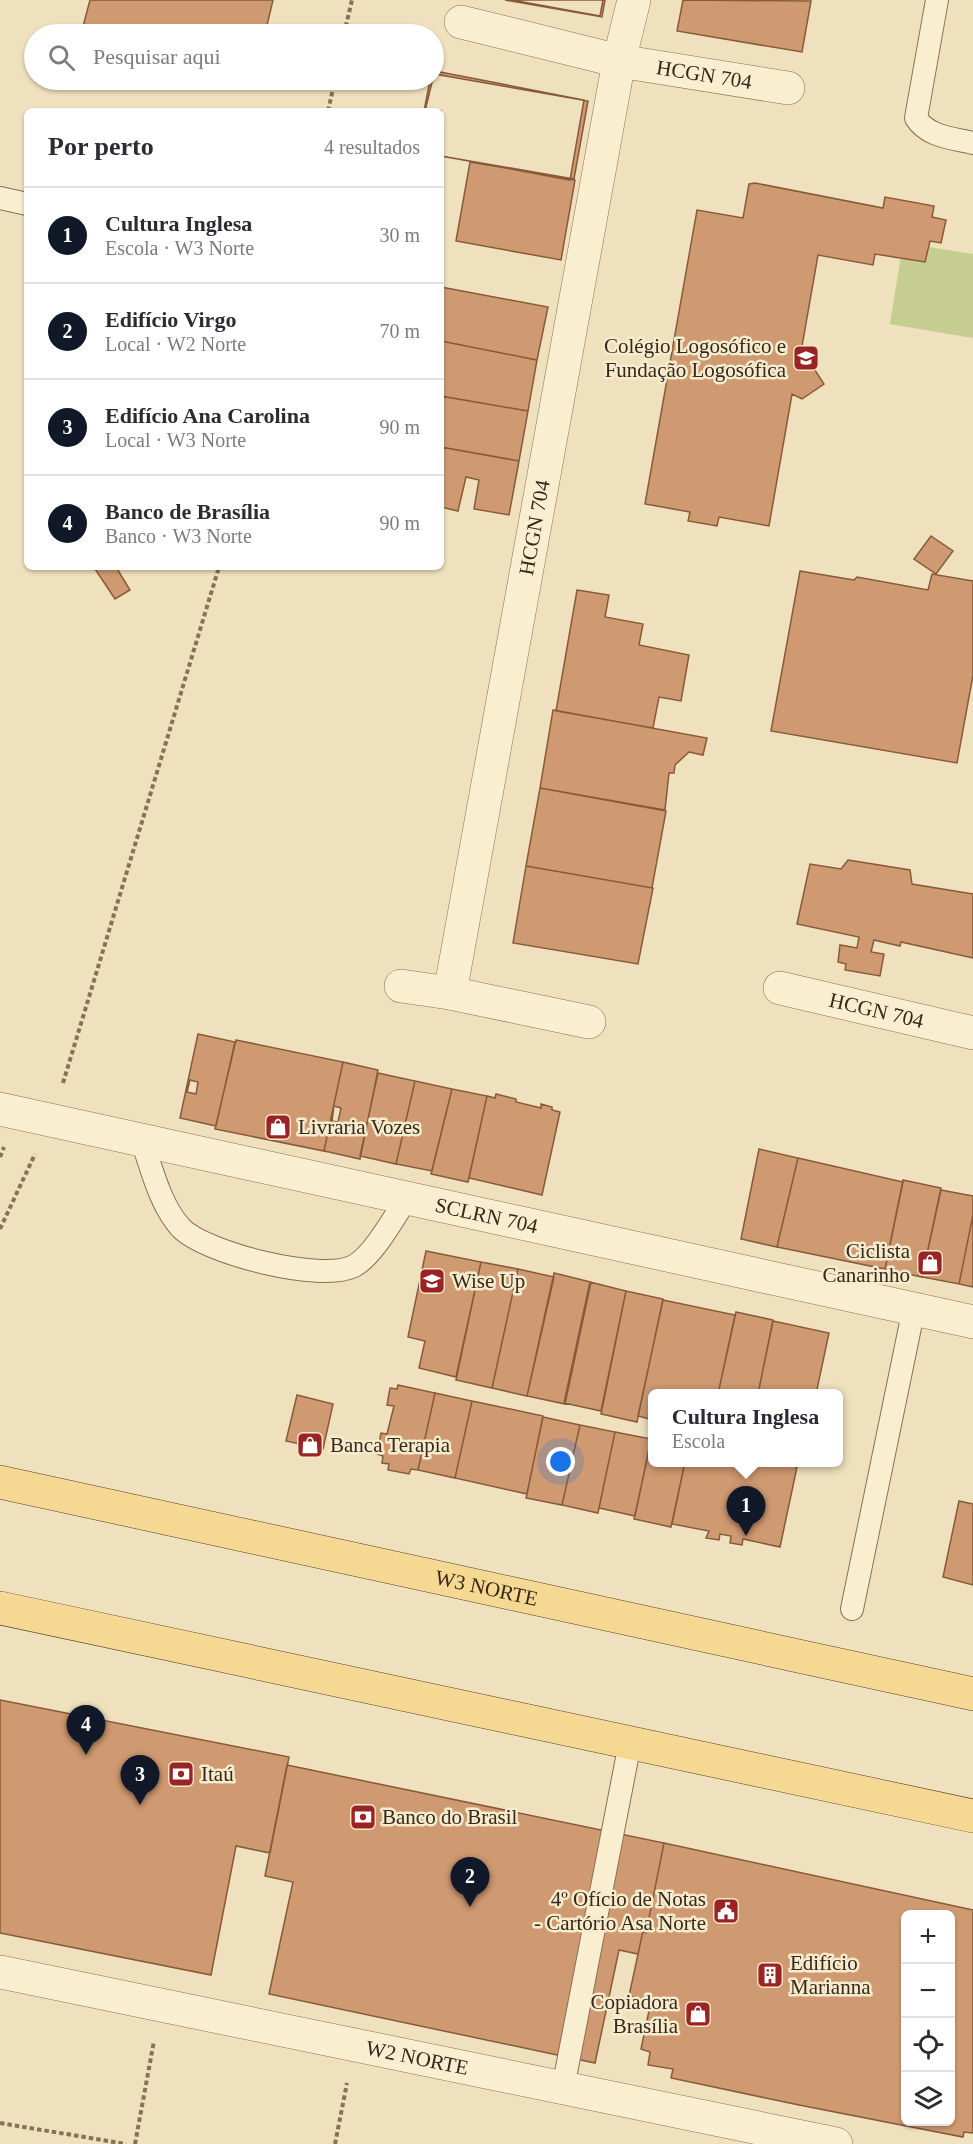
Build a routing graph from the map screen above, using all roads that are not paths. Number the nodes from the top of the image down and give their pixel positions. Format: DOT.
graph roads {
  1 [pos="634,0"];
  2 [pos="937,0"];
  3 [pos="461,22"];
  4 [pos="620,61"];
  5 [pos="788,88"];
  6 [pos="973,143"];
  7 [pos="0,198"];
  8 [pos="24,203"];
  9 [pos="401,986"];
  10 [pos="780,988"];
  11 [pos="450,993"];
  12 [pos="589,1022"];
  13 [pos="973,1033"];
  14 [pos="0,1109"];
  15 [pos="142,1141"];
  16 [pos="407,1198"];
  17 [pos="914,1308"];
  18 [pos="973,1322"];
  19 [pos="0,1482"];
  20 [pos="0,1608"];
  21 [pos="852,1609"];
  22 [pos="973,1694"];
  23 [pos="630,1743"];
  24 [pos="888,1799"];
  25 [pos="973,1810"];
  26 [pos="973,1816"];
  27 [pos="0,1972"];
  28 [pos="563,2088"];
  29 [pos="836,2144"];
  1 -- 4 [label="street, HCGN 704"];
  2 -- 6 [label="lane"];
  3 -- 4 [label="street, HCGN 704"];
  4 -- 5 [label="street, HCGN 704"];
  4 -- 11 [label="street, HCGN 704"];
  7 -- 8 [label="lane"];
  9 -- 11 [label="street"];
  10 -- 13 [label="street, HCGN 704"];
  11 -- 12 [label="street"];
  14 -- 15 [label="street, SCLRN 704"];
  15 -- 16 [label="street, SCLRN 704"];
  15 -- 16 [label="lane"];
  16 -- 17 [label="street, SCLRN 704"];
  17 -- 18 [label="street, SCLRN 704"];
  17 -- 21 [label="lane"];
  19 -- 22 [label="main road, W3 NORTE"];
  20 -- 23 [label="main road"];
  23 -- 24 [label="main road"];
  23 -- 28 [label="lane"];
  24 -- 25 [label="main road"];
  24 -- 26 [label="main road"];
  27 -- 28 [label="street, W2 NORTE"];
  28 -- 29 [label="street, W2 NORTE"];
}
